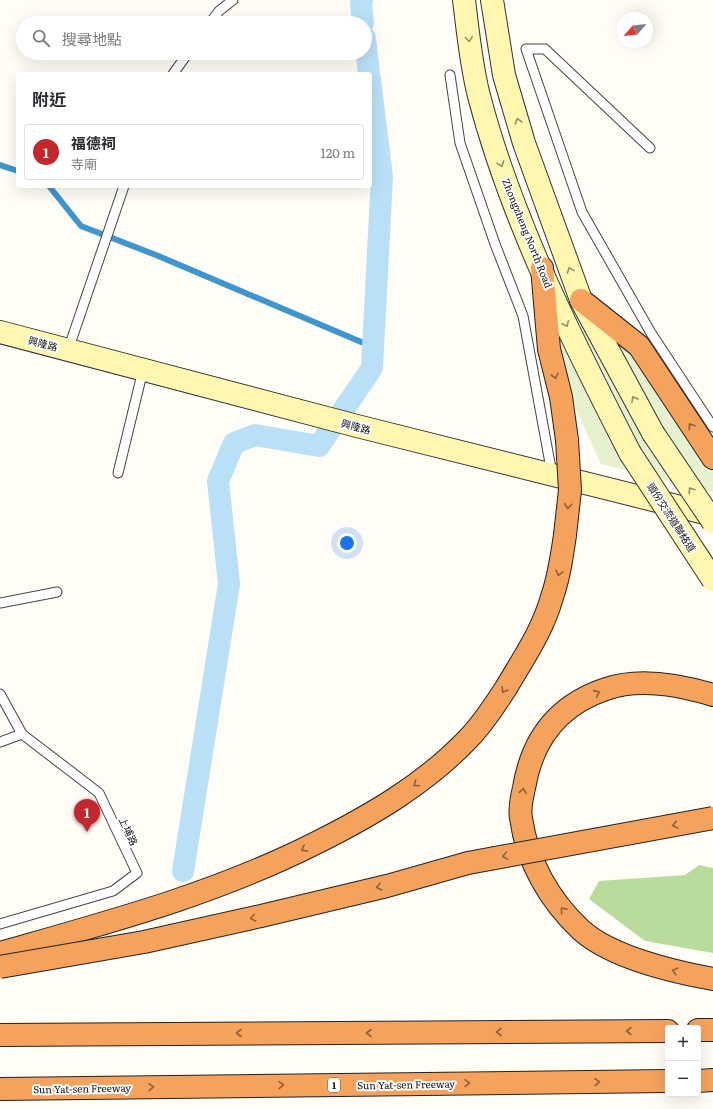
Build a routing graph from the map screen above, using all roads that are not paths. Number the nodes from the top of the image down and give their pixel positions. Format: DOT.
graph roads {
  1 [pos="233,0"];
  2 [pos="464,0"];
  3 [pos="492,0"];
  4 [pos="215,16"];
  5 [pos="183,60"];
  6 [pos="174,72"];
  7 [pos="450,75"];
  8 [pos="650,148"];
  9 [pos="123,188"];
  10 [pos="542,268"];
  11 [pos="581,300"];
  12 [pos="0,332"];
  13 [pos="68,350"];
  14 [pos="143,369"];
  15 [pos="713,427"];
  16 [pos="630,453"];
  17 [pos="713,458"];
  18 [pos="118,473"];
  19 [pos="552,474"];
  20 [pos="713,515"];
  21 [pos="713,522"];
  22 [pos="713,580"];
  23 [pos="57,592"];
  24 [pos="0,603"];
  25 [pos="0,694"];
  26 [pos="713,695"];
  27 [pos="22,734"];
  28 [pos="0,742"];
  29 [pos="713,818"];
  30 [pos="0,924"];
  31 [pos="0,953"];
  32 [pos="0,967"];
  33 [pos="713,979"];
  34 [pos="701,1030"];
  35 [pos="713,1030"];
  36 [pos="665,1031"];
  37 [pos="0,1035"];
  38 [pos="713,1080"];
  39 [pos="665,1081"];
  40 [pos="701,1081"];
  41 [pos="0,1089"];
  1 -- 4 [label="lane"];
  2 -- 10 [label="main road, Zhongzheng North Road, one-way"];
  11 -- 3 [label="main road, one-way"];
  5 -- 6 [label="lane"];
  7 -- 19 [label="lane"];
  8 -- 15 [label="lane"];
  9 -- 13 [label="lane"];
  10 -- 16 [label="main road, Zhongzheng North Road, one-way"];
  10 -- 31 [label="highway, one-way, bridge"];
  17 -- 11 [label="highway, one-way"];
  21 -- 11 [label="main road, one-way, bridge"];
  12 -- 13 [label="main road, 興隆路"];
  13 -- 14 [label="main road, 興隆路"];
  14 -- 18 [label="lane"];
  14 -- 19 [label="main road, 興隆路"];
  16 -- 22 [label="main road, 頭份交流道聯絡道, bridge"];
  19 -- 20 [label="main road, 興隆路"];
  23 -- 24 [label="lane"];
  25 -- 27 [label="lane, 上埔路"];
  33 -- 26 [label="highway, one-way"];
  27 -- 28 [label="lane"];
  27 -- 30 [label="lane, 上埔路"];
  29 -- 32 [label="highway, one-way, bridge"];
  34 -- 35 [label="highway"];
  36 -- 37 [label="highway, one-way"];
  38 -- 40 [label="highway"];
  41 -- 39 [label="highway, Sun Yat-sen Freeway / 1, one-way"];
}
